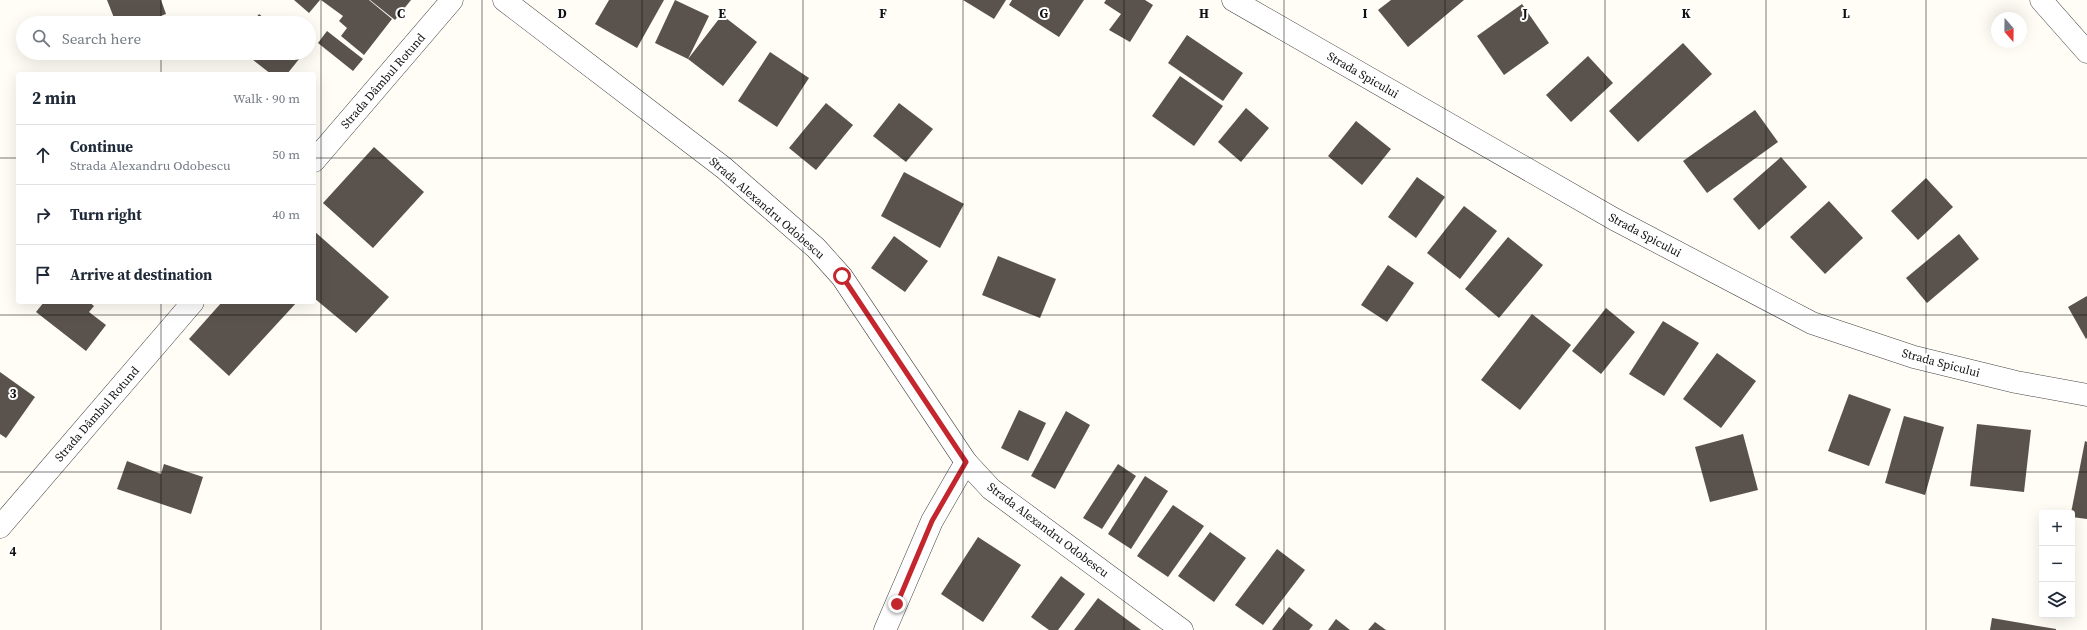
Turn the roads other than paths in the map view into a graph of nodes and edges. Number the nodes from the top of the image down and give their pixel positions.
1 (452, 0) edge
2 (504, 0) edge
3 (1233, 0) edge
4 (2041, 0) edge
5 (2087, 52) edge
6 (316, 159) edge
7 (191, 304) edge
8 (2087, 395) edge
9 (966, 462) junction
10 (0, 527) edge
11 (885, 630) edge
12 (1182, 630) edge

1 - 6 street, Strada Dâmbul Rotund
2 - 9 street, Strada Alexandru Odobescu
3 - 8 street, Strada Spicului
4 - 5 street
7 - 10 street, Strada Dâmbul Rotund
9 - 11 street
9 - 12 street, Strada Alexandru Odobescu

